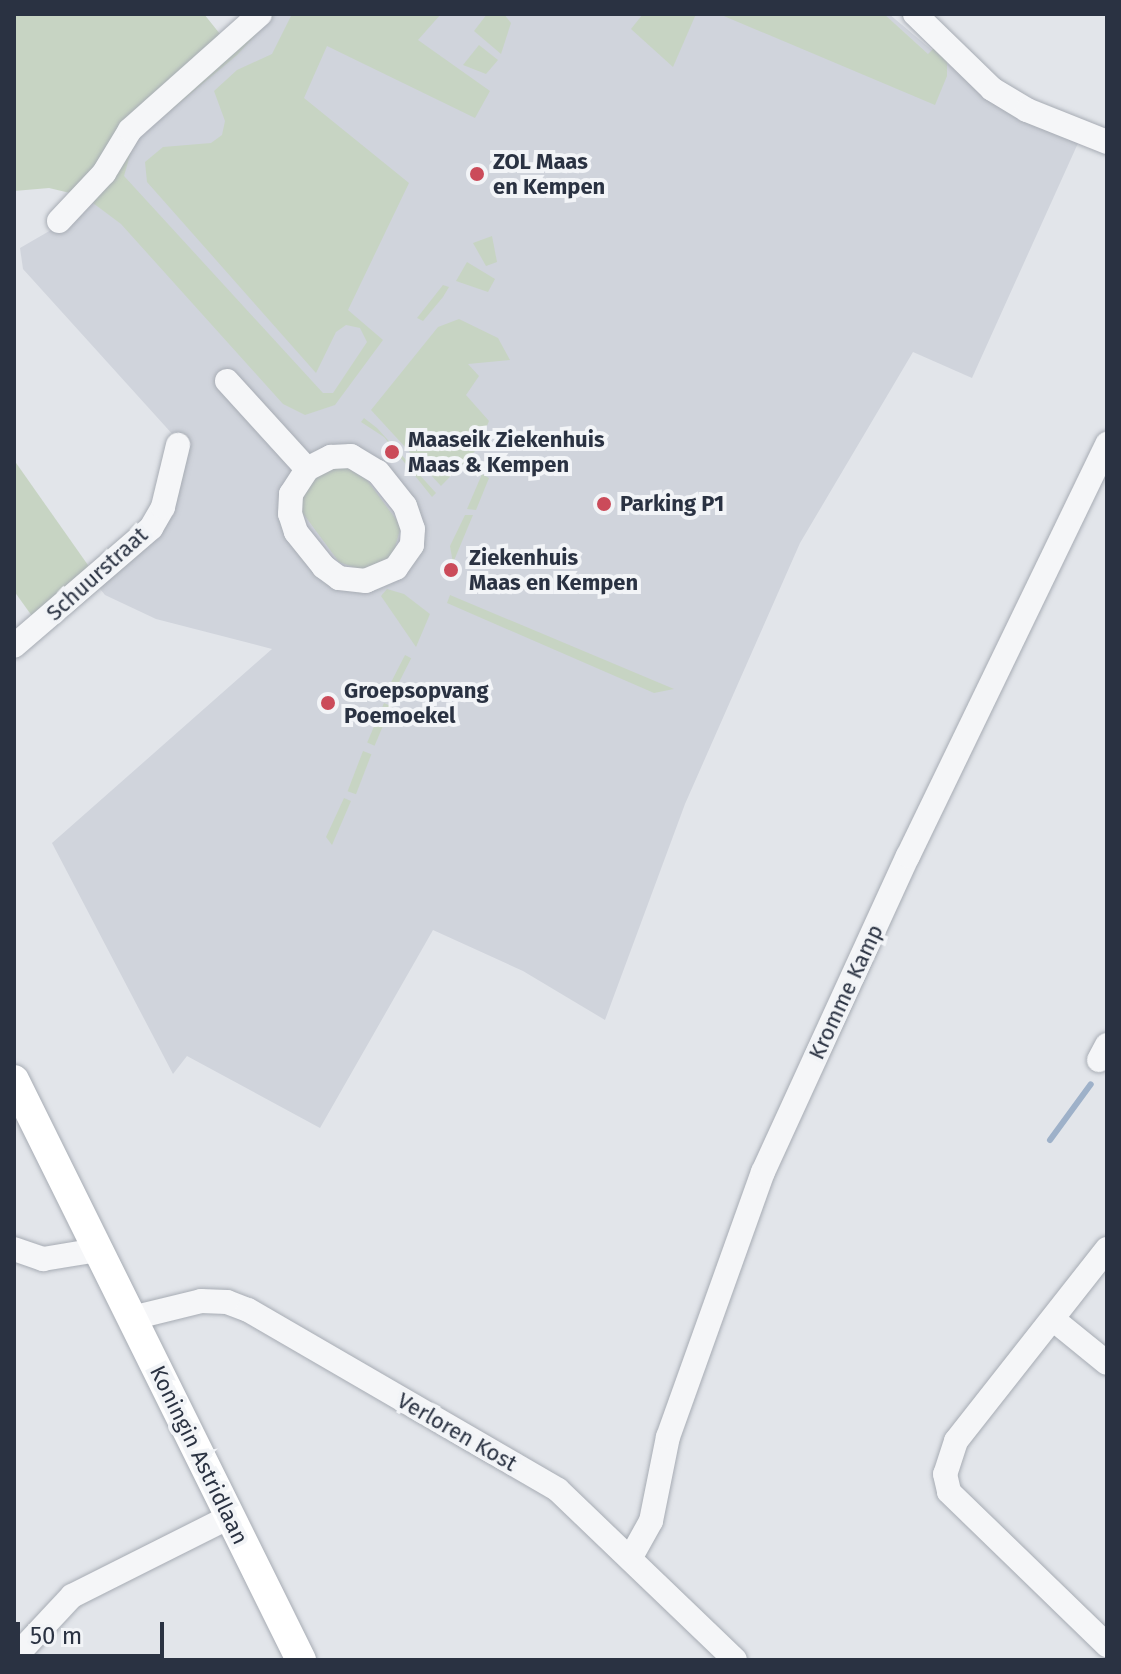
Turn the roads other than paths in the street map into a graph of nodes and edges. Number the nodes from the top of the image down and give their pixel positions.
1 (260, 14) edge
2 (915, 14) edge
3 (1107, 142) edge
4 (59, 221) dead end
5 (227, 381) dead end
6 (1107, 444) edge
7 (178, 445) dead end
8 (307, 469) junction
9 (14, 646) edge
10 (14, 1080) edge
11 (14, 1249) edge
12 (1107, 1249) edge
13 (98, 1250) junction
14 (132, 1318) junction
15 (1054, 1320) junction
16 (1107, 1363) edge
17 (229, 1517) junction
18 (631, 1557) junction
19 (1107, 1645) edge
20 (14, 1658) edge
21 (301, 1660) edge
22 (735, 1660) edge

1 - 4 street
2 - 3 street
5 - 8 street
6 - 18 street, Kromme Kamp
7 - 9 street, Schuurstraat
8 - 8 street
10 - 13 main road, Koningin Astridlaan
11 - 13 street
12 - 15 street
13 - 14 main road, Koningin Astridlaan
14 - 17 main road, Koningin Astridlaan
14 - 18 street, Verloren Kost
15 - 16 street
15 - 19 street
17 - 20 street
17 - 21 main road, Koningin Astridlaan
18 - 22 street, Verloren Kost

